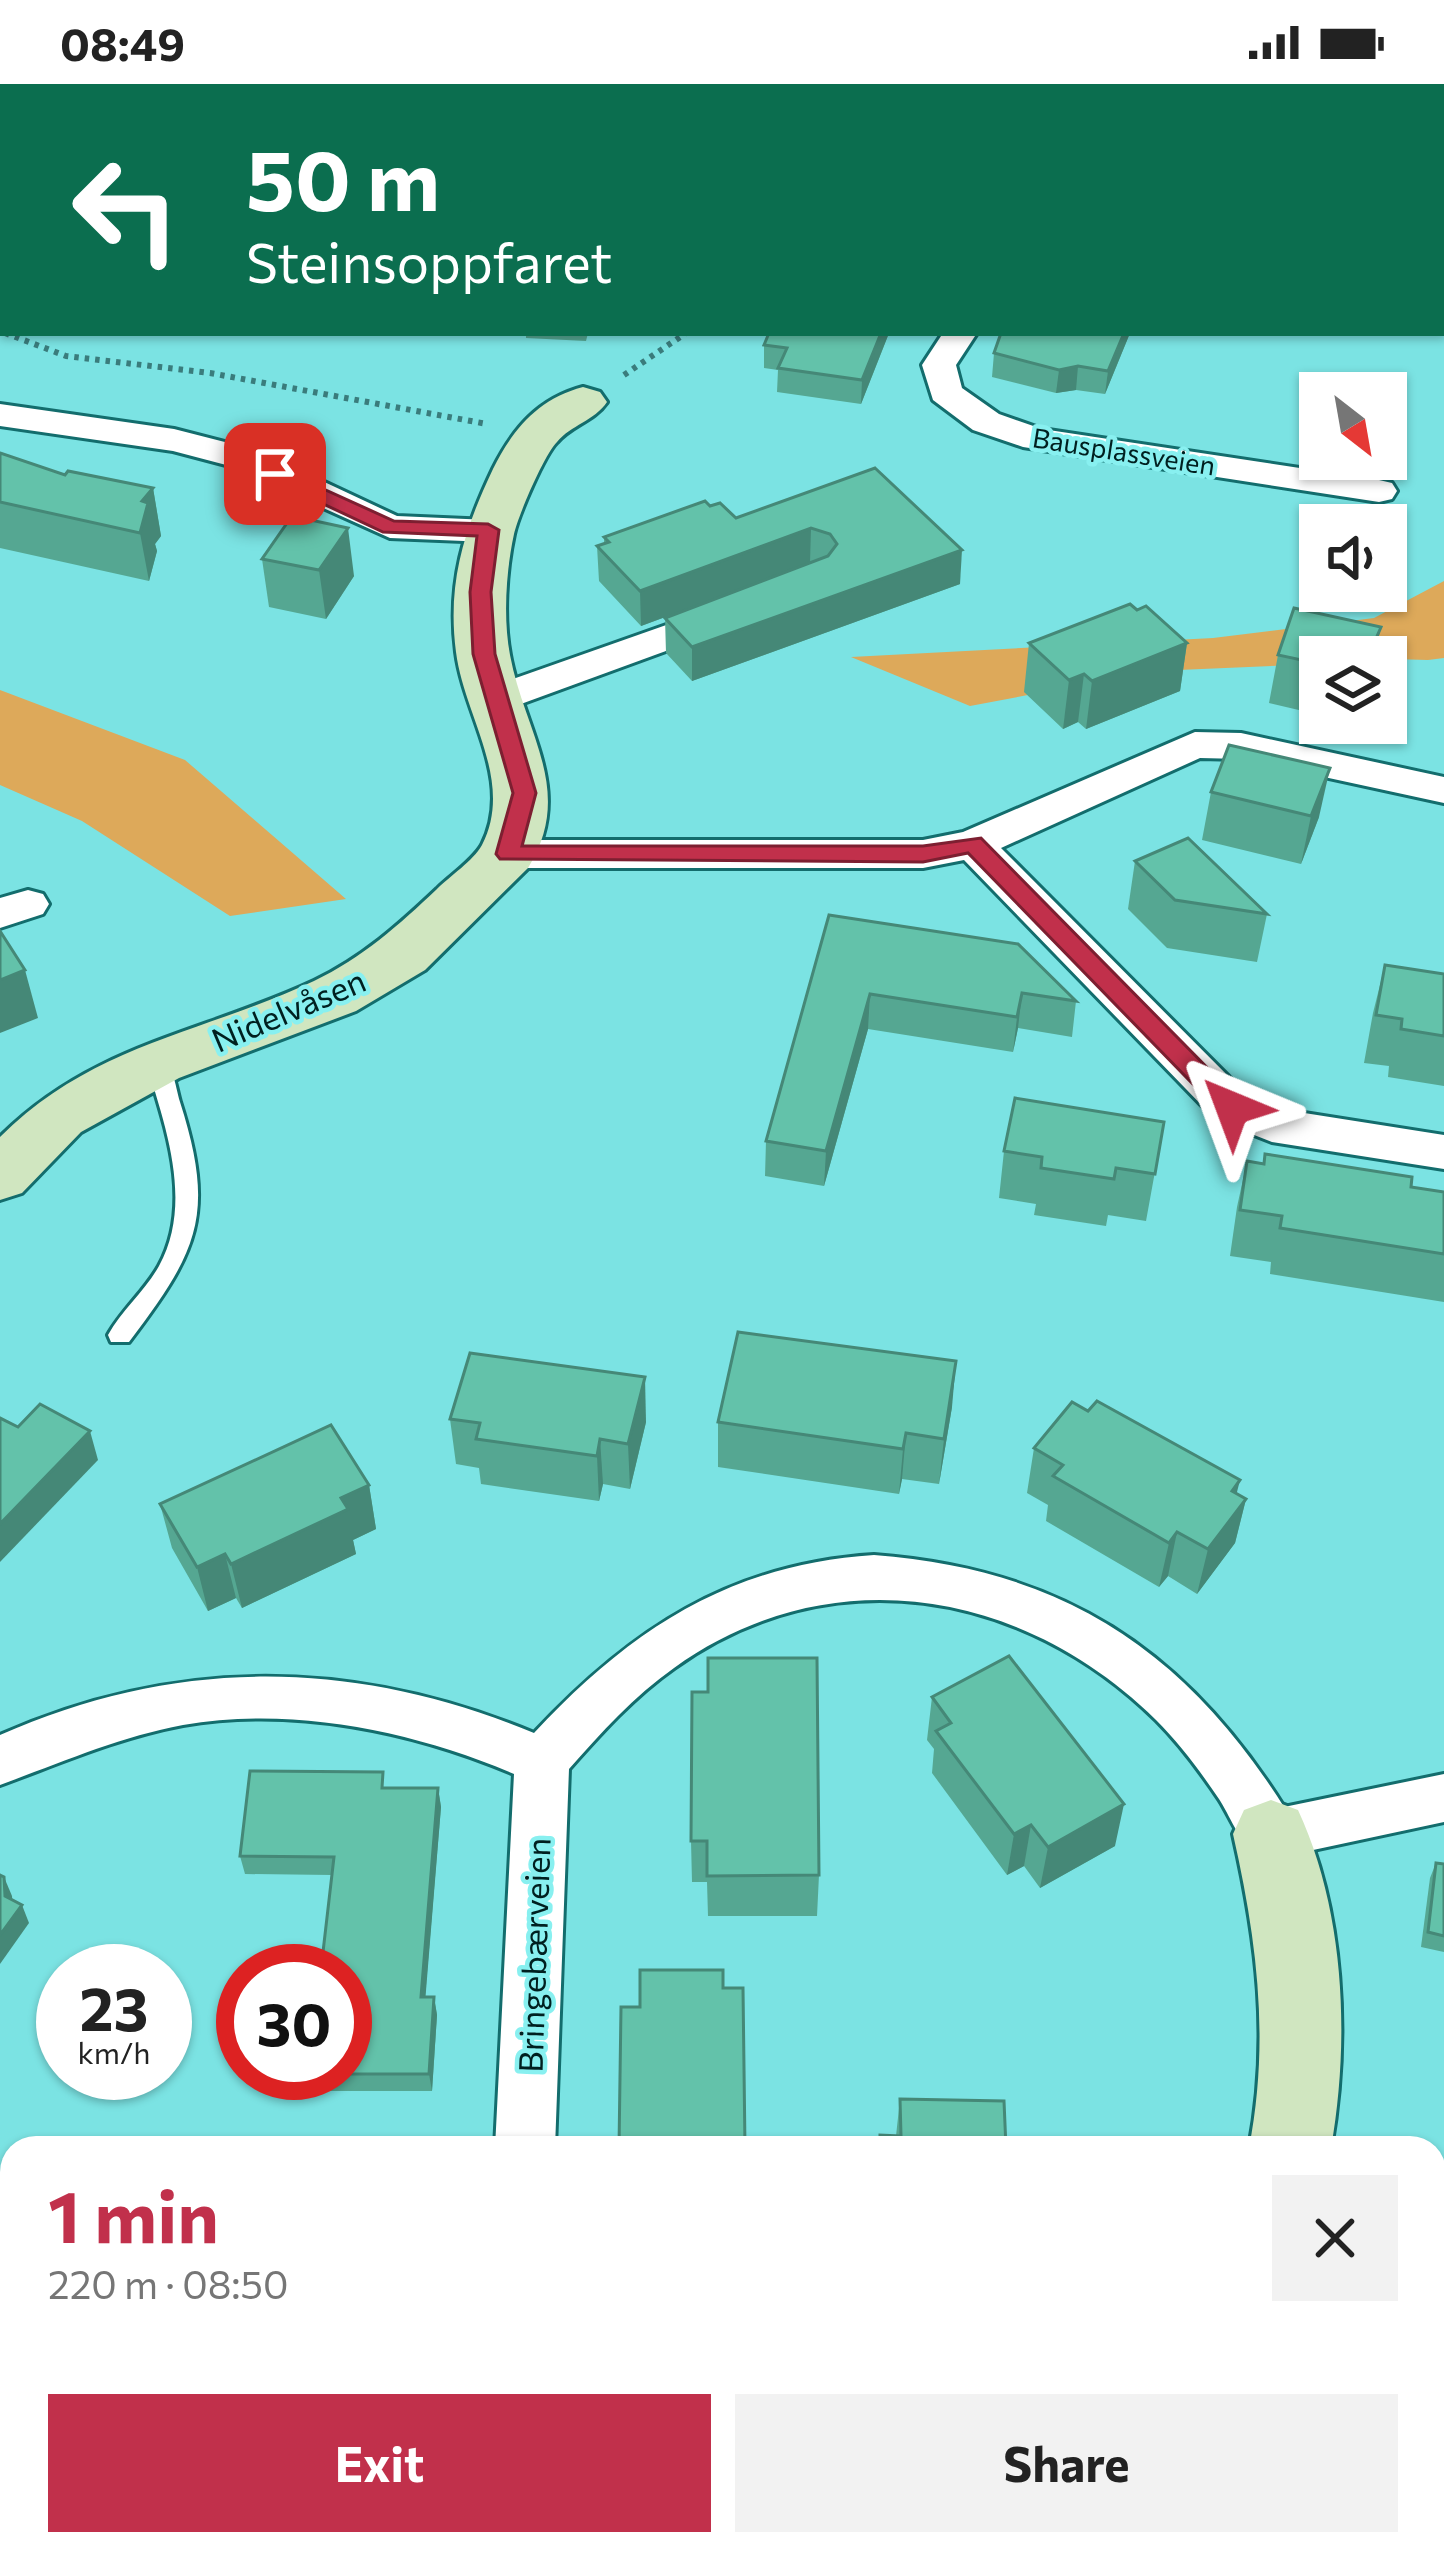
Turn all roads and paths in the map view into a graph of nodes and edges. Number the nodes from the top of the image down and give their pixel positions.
1 (14, 336) edge
2 (682, 336) edge
3 (958, 336) edge
4 (583, 402) joint
5 (0, 416) edge
6 (535, 434) junction
7 (1379, 491) dead end
8 (488, 530) junction
9 (758, 602) edge
10 (496, 698) junction
11 (1444, 790) edge
12 (973, 844) junction
13 (508, 854) junction
14 (158, 1062) junction
15 (1444, 1152) edge
16 (0, 1176) edge
17 (120, 1335) dead end
18 (0, 1761) edge
19 (542, 1761) junction
20 (1444, 1798) edge
21 (1271, 1834) junction
22 (526, 2136) edge
23 (1293, 2136) edge

1 - 6 path
2 - 4 path
3 - 7 street, Bausplassveien
4 - 6 street
5 - 8 street
6 - 8 street
8 - 10 street
9 - 10 street
10 - 13 street
11 - 12 street
12 - 13 street
12 - 15 street
13 - 14 street, Nidelvåsen
14 - 16 street, Nidelvåsen
14 - 17 lane
18 - 19 street
19 - 21 street
19 - 22 street, Bringebærveien
20 - 21 street
21 - 23 street

